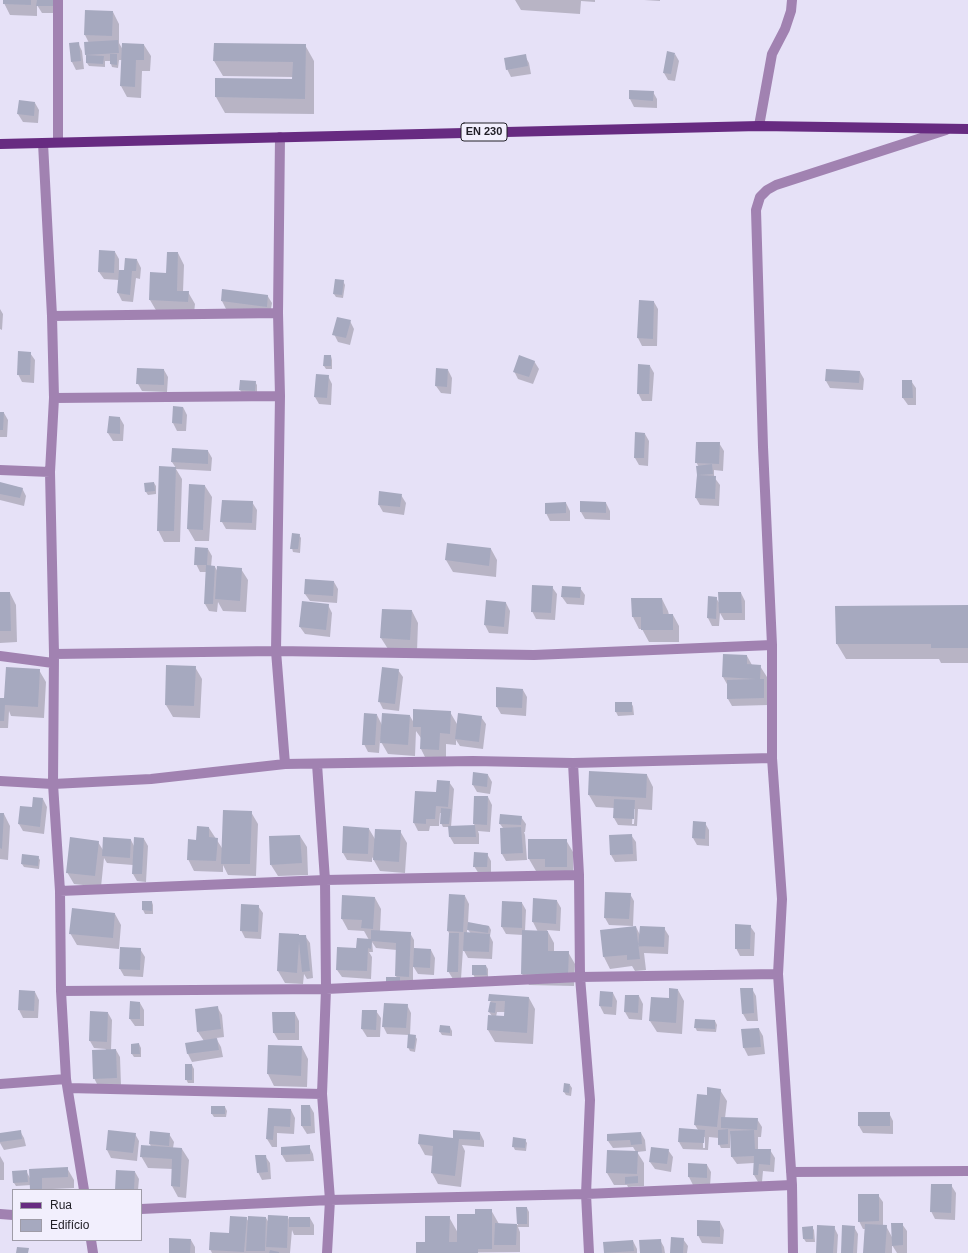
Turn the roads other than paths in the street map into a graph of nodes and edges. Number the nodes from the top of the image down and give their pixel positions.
1 (58, 0) edge
2 (792, 0) edge
3 (759, 126) junction
4 (968, 129) edge
5 (946, 130) junction
6 (280, 137) junction
7 (58, 142) junction
8 (44, 143) junction
9 (0, 144) edge
10 (278, 312) junction
11 (52, 316) junction
12 (280, 396) junction
13 (54, 398) junction
14 (0, 470) edge
15 (50, 472) junction
16 (772, 645) junction
17 (276, 652) junction
18 (0, 656) edge
19 (54, 659) junction
20 (772, 758) junction
21 (573, 763) junction
22 (285, 764) junction
23 (317, 764) junction
24 (0, 781) edge
25 (53, 784) junction
26 (579, 875) junction
27 (326, 880) junction
28 (60, 891) junction
29 (778, 974) junction
30 (580, 977) junction
31 (326, 990) junction
32 (61, 991) junction
33 (67, 1083) junction
34 (0, 1084) edge
35 (322, 1094) junction
36 (791, 1172) junction
37 (968, 1172) edge
38 (792, 1185) junction
39 (84, 1189) edge
40 (586, 1194) junction
41 (330, 1200) junction
42 (142, 1209) edge
43 (0, 1214) edge
44 (12, 1215) edge
45 (91, 1241) edge
46 (93, 1253) edge
47 (327, 1253) edge
48 (589, 1253) edge
49 (793, 1253) edge

1 - 7 street
2 - 3 street
3 - 5 main road, EN 230
3 - 6 main road, EN 230
4 - 5 main road, EN 230
5 - 16 street
6 - 7 main road, EN 230
6 - 10 street
7 - 8 main road, EN 230
8 - 9 main road, EN 230
8 - 11 street
10 - 11 street
10 - 12 street
11 - 13 street
12 - 13 street
12 - 17 street
13 - 15 street
14 - 15 street
15 - 19 street
16 - 17 street
16 - 20 street
17 - 19 street
17 - 22 street
18 - 19 street
19 - 25 street
20 - 21 street
20 - 29 street
21 - 23 street
21 - 26 street
22 - 23 street
22 - 25 street
23 - 27 street
24 - 25 street
25 - 28 street
26 - 27 street
26 - 30 street
27 - 28 street
27 - 31 street
28 - 32 street
29 - 30 street
29 - 36 street
30 - 31 street
30 - 40 street
31 - 32 street
31 - 35 street
32 - 33 street
33 - 34 street
33 - 35 street
33 - 39 street
35 - 41 street
36 - 37 street
36 - 38 street
38 - 40 street
38 - 49 street
40 - 41 street
40 - 48 street
41 - 42 street
41 - 47 street
43 - 44 street
45 - 46 street

